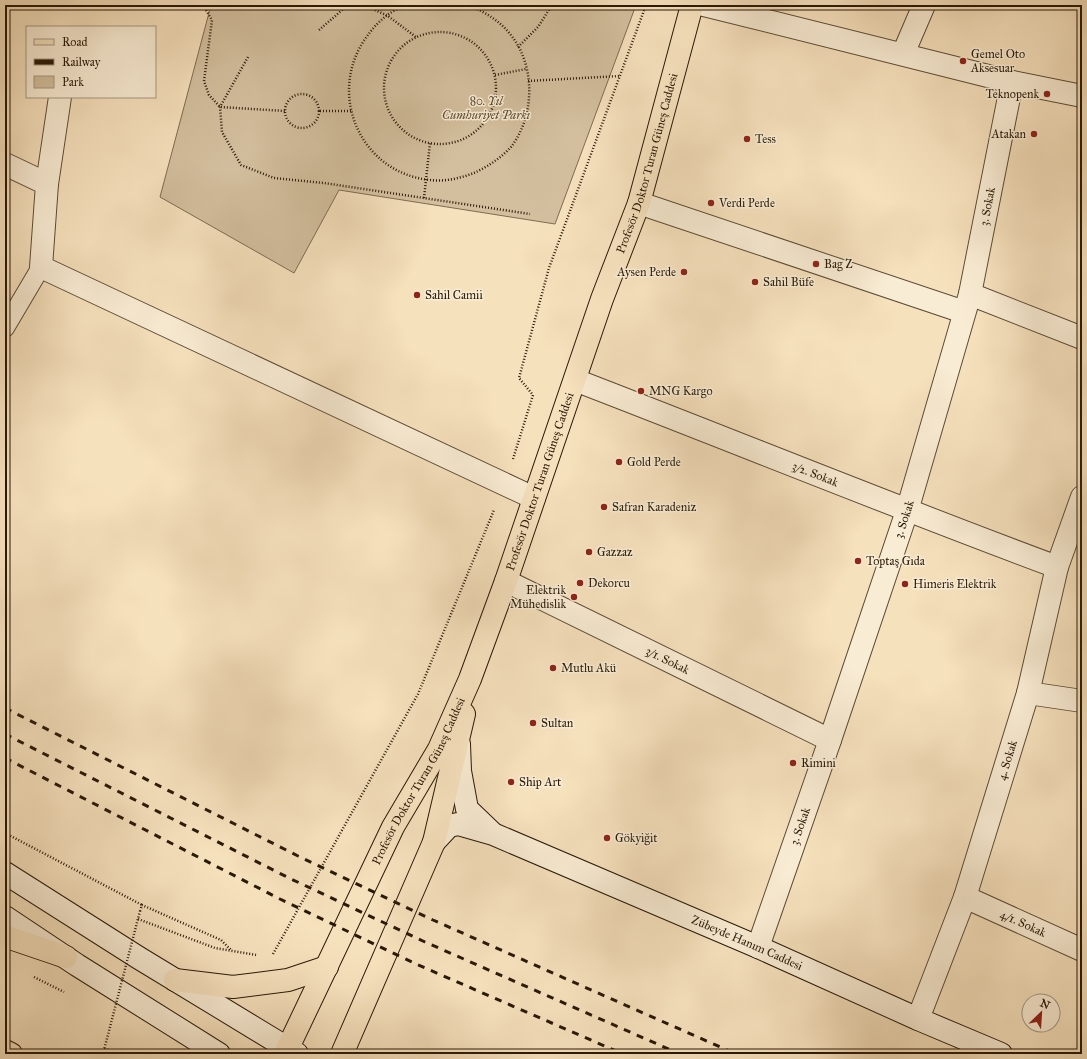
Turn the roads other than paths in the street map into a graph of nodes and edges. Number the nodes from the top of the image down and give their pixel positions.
1 (692, 5) edge
2 (704, 5) edge
3 (924, 5) edge
4 (903, 54) junction
5 (1012, 82) junction
6 (1082, 96) edge
7 (60, 98) edge
8 (5, 164) edge
9 (47, 184) junction
10 (639, 203) junction
11 (41, 267) junction
12 (967, 303) junction
13 (5, 328) edge
14 (1082, 338) edge
15 (575, 380) junction
16 (1082, 497) edge
17 (534, 498) junction
18 (907, 511) junction
19 (1057, 567) junction
20 (506, 581) junction
21 (470, 679) junction
22 (1028, 693) junction
23 (1082, 701) edge
24 (459, 739) junction
25 (830, 740) junction
26 (493, 834) junction
27 (434, 842) junction
28 (5, 873) edge
29 (965, 897) junction
30 (5, 917) edge
31 (5, 939) edge
32 (758, 947) junction
33 (1082, 950) edge
34 (66, 957) junction
35 (327, 967) junction
36 (175, 980) junction
37 (918, 1019) junction
38 (5, 1051) edge
39 (290, 1052) edge
40 (11, 1054) edge
41 (219, 1054) edge
42 (342, 1054) edge
43 (1001, 1054) edge

1 - 10 main road, Profesör Doktor Turan Güneş Caddesi
2 - 4 street
3 - 4 street
4 - 5 street
5 - 6 street
5 - 12 street, 3. Sokak
7 - 9 street
8 - 9 street
9 - 11 street
10 - 12 street
10 - 15 main road, Profesör Doktor Turan Güneş Caddesi
11 - 13 lane
11 - 17 street
12 - 14 street
12 - 18 street, 3. Sokak
15 - 17 main road, Profesör Doktor Turan Güneş Caddesi
15 - 18 street, 3/2. Sokak
16 - 19 street, 4. Sokak
17 - 20 main road, Profesör Doktor Turan Güneş Caddesi
18 - 19 street, 3/2. Sokak
18 - 25 street, 3. Sokak
19 - 22 street, 4. Sokak
20 - 21 main road, Profesör Doktor Turan Güneş Caddesi
20 - 25 street, 3/1. Sokak
21 - 24 main road, Profesör Doktor Turan Güneş Caddesi
21 - 35 main road, Profesör Doktor Turan Güneş Caddesi
22 - 23 street
22 - 29 street, 4. Sokak
24 - 26 street
24 - 27 main road, Profesör Doktor Turan Güneş Caddesi
25 - 32 street, 3. Sokak
26 - 27 street
26 - 32 street, Zübeyde Hanım Caddesi
27 - 42 main road, Profesör Doktor Turan Güneş Caddesi
28 - 36 street
29 - 33 street, 4/1. Sokak
29 - 37 street, 4. Sokak
30 - 34 street
31 - 34 main road
32 - 37 street, Zübeyde Hanım Caddesi
34 - 41 street
35 - 36 main road
35 - 39 main road, Profesör Doktor Turan Güneş Caddesi
36 - 39 street
37 - 43 street, Zübeyde Hanım Caddesi
38 - 40 main road

